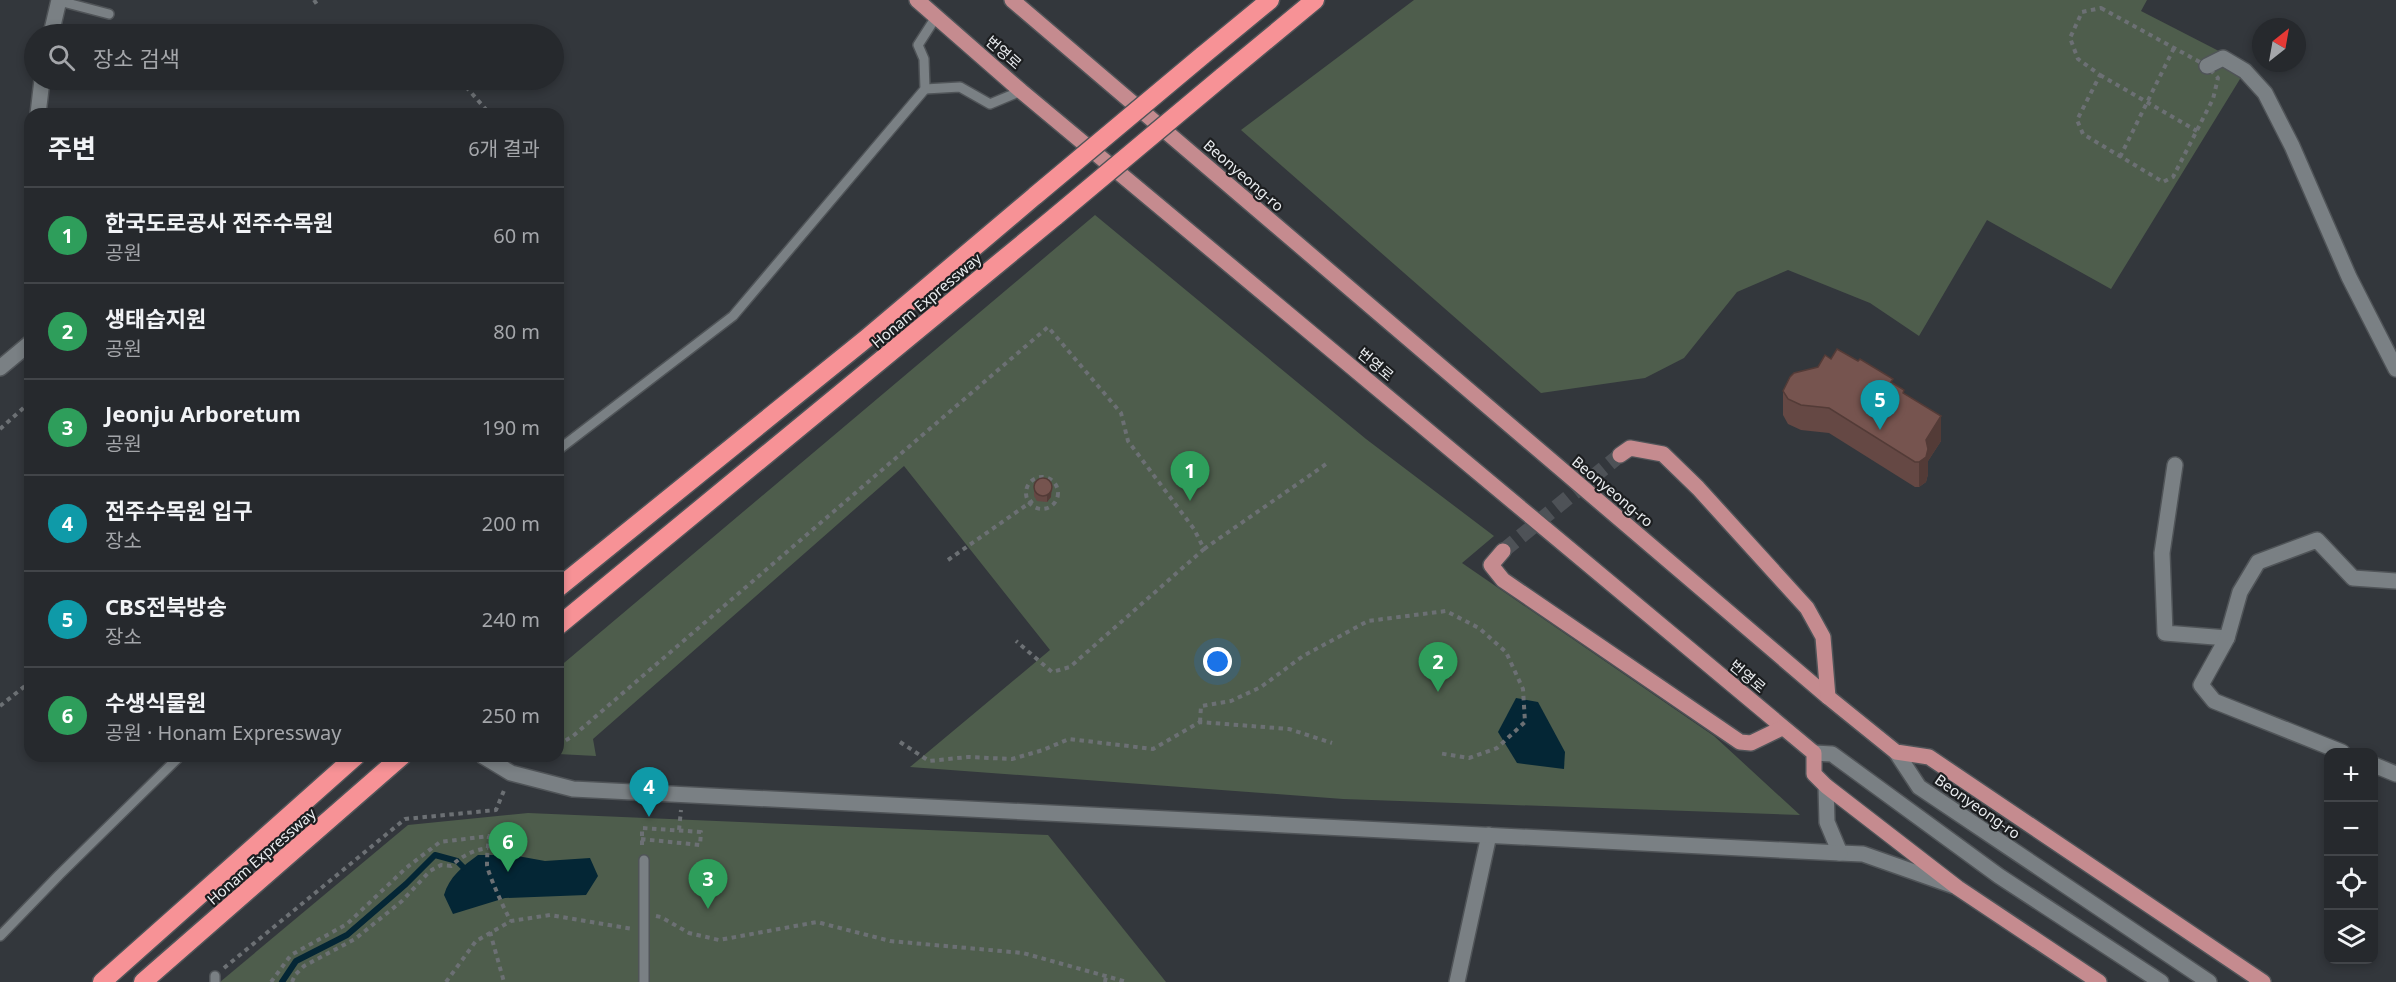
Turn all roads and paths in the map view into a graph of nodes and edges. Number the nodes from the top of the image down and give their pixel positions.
1 (59, 0) edge
2 (314, 0) edge
3 (917, 0) edge
4 (1012, 0) edge
5 (1270, 0) edge
6 (1315, 0) edge
7 (318, 6) dead end
8 (109, 14) dead end
9 (936, 17) junction
10 (53, 24) edge
11 (2174, 48) junction
12 (2207, 66) junction
13 (2100, 75) junction
14 (924, 89) junction
15 (41, 90) edge
16 (469, 90) edge
17 (1021, 91) junction
18 (2149, 102) junction
19 (40, 108) edge
20 (485, 108) edge
21 (2197, 131) junction
22 (2120, 157) junction
23 (23, 354) edge
24 (0, 369) edge
25 (2396, 369) edge
26 (24, 407) edge
27 (0, 429) edge
28 (564, 445) edge
29 (1620, 455) tunnel mouth
30 (1329, 462) dead end
31 (2175, 465) dead end
32 (1035, 499) edge
33 (1029, 502) junction
34 (1204, 549) junction
35 (1503, 551) tunnel mouth
36 (948, 560) dead end
37 (2396, 581) edge
38 (564, 583) edge
39 (564, 621) edge
40 (2227, 638) junction
41 (1016, 641) dead end
42 (24, 687) edge
43 (1828, 697) junction
44 (0, 706) edge
45 (1200, 722) junction
46 (1782, 728) junction
47 (564, 741) edge
48 (900, 742) dead end
49 (1332, 743) dead end
50 (2329, 748) edge
51 (1896, 752) junction
52 (1438, 753) dead end
53 (1814, 753) junction
54 (174, 762) edge
55 (349, 762) edge
56 (395, 762) edge
57 (493, 762) edge
58 (2378, 767) edge
59 (511, 773) junction
60 (2396, 774) edge
61 (1826, 786) junction
62 (681, 804) dead end
63 (679, 830) junction
64 (1489, 835) junction
65 (641, 839) junction
66 (488, 848) junction
67 (1840, 853) junction
68 (644, 860) joint
69 (1958, 888) junction
70 (645, 915) junction
71 (511, 921) junction
72 (645, 931) junction
73 (490, 933) junction
74 (0, 936) edge
75 (1106, 976) junction
76 (215, 979) edge
77 (102, 982) edge
78 (143, 982) edge
79 (271, 982) edge
80 (292, 982) edge
81 (446, 982) edge
82 (504, 982) edge
83 (644, 982) edge
84 (1105, 982) edge
85 (1127, 982) edge
86 (1456, 982) edge
87 (2099, 982) edge
88 (2161, 982) edge
89 (2209, 982) edge
90 (2263, 982) edge

1 - 8 lane
1 - 10 street
2 - 7 path
3 - 9 main road, 번영로
4 - 43 main road, Beonyeong-ro
5 - 38 highway, Honam Expressway, bridge
6 - 39 highway, Honam Expressway, bridge
9 - 14 lane
9 - 17 main road, 번영로
11 - 12 path
11 - 13 path
11 - 18 path
12 - 21 path
12 - 25 street
13 - 18 path
13 - 22 path
14 - 17 lane
14 - 28 lane
15 - 19 street
16 - 20 path
17 - 46 main road, 번영로
18 - 21 path
18 - 22 path
21 - 22 path
23 - 24 street
26 - 27 path
29 - 43 main road
30 - 34 path
31 - 40 street
32 - 33 path
33 - 33 path
33 - 36 path
34 - 41 path
34 - 47 path
35 - 46 main road
37 - 40 street
40 - 50 street
42 - 44 path
43 - 51 main road, Beonyeong-ro
45 - 48 path
45 - 49 path
45 - 52 path
46 - 53 main road, 번영로
51 - 89 street, Beonyeong-ro
51 - 90 main road
53 - 61 main road
53 - 88 street
54 - 74 lane
55 - 77 highway, Honam Expressway
56 - 78 highway, Honam Expressway
57 - 59 street
58 - 60 street
59 - 64 street
59 - 76 path
61 - 67 street
61 - 69 main road
62 - 63 path
63 - 65 path
63 - 65 path
64 - 67 street
64 - 86 street
65 - 68 path
66 - 71 path
66 - 79 path
66 - 80 path
67 - 69 street
68 - 70 lane
69 - 87 main road
70 - 72 lane
70 - 75 path
71 - 72 path
71 - 73 path
72 - 83 lane
73 - 81 path
73 - 82 path
75 - 84 path
75 - 85 path

